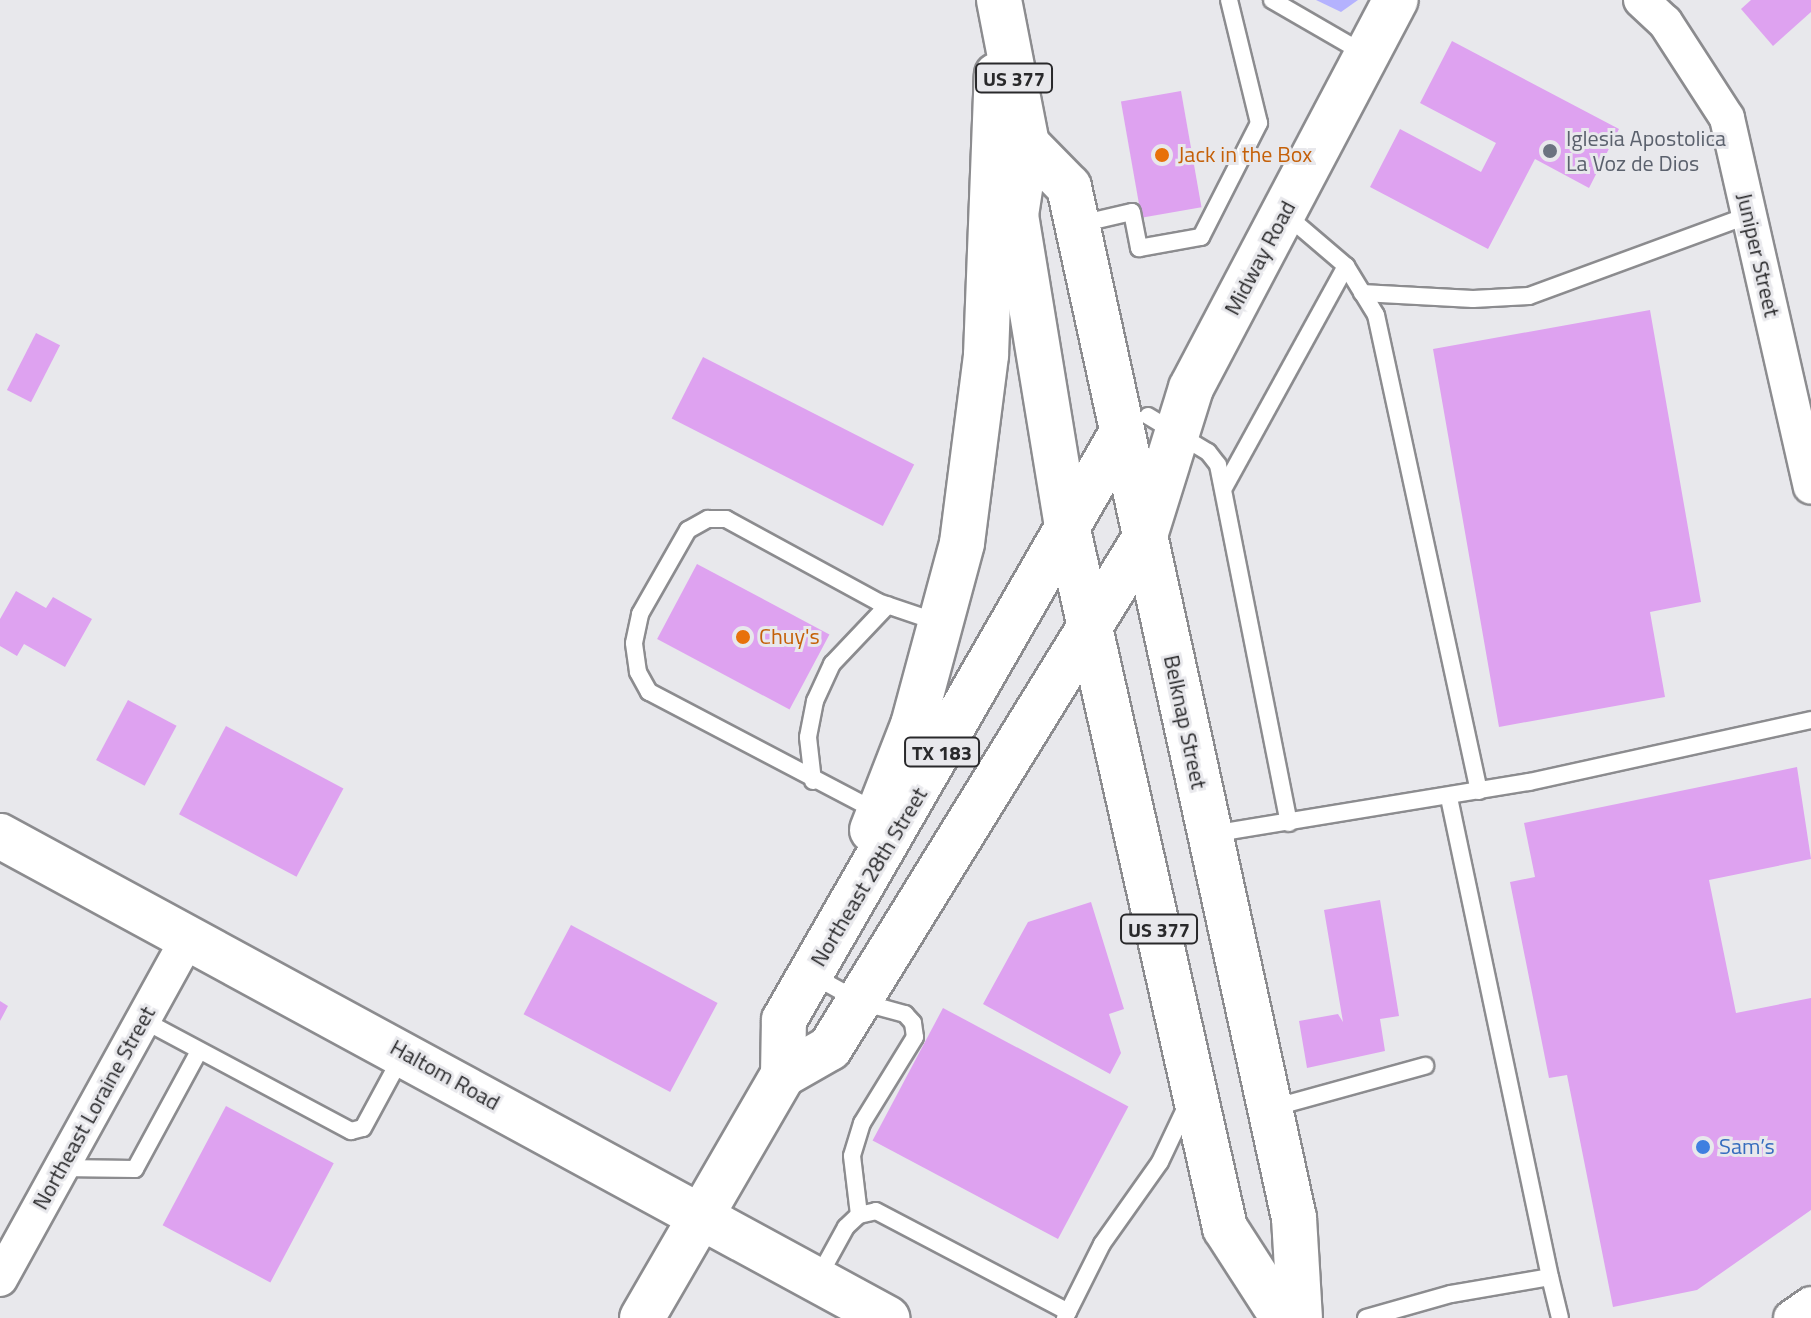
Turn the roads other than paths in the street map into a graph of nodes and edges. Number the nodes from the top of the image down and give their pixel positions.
1 (1229, 0) edge
2 (1272, 0) edge
3 (1396, 0) edge
4 (1641, 0) edge
5 (1000, 6) edge
6 (1367, 55) junction
7 (1027, 144) junction
8 (1284, 213) junction
9 (1749, 215) junction
10 (1077, 225) junction
11 (1346, 266) junction
12 (1362, 293) junction
13 (1149, 428) junction
14 (1225, 486) junction
15 (1811, 487) edge
16 (1067, 525) junction
17 (1144, 539) junction
18 (888, 605) junction
19 (944, 624) junction
20 (1092, 627) junction
21 (1811, 720) edge
22 (1116, 736) junction
23 (1011, 758) junction
24 (931, 772) junction
25 (813, 781) junction
26 (1479, 791) junction
27 (1449, 796) junction
28 (983, 804) junction
29 (879, 813) junction
30 (1289, 823) junction
31 (1210, 834) junction
32 (0, 836) edge
33 (189, 936) junction
34 (811, 975) junction
35 (861, 1002) junction
36 (143, 1020) junction
37 (199, 1051) junction
38 (403, 1052) junction
39 (1425, 1066) dead end
40 (783, 1075) junction
41 (1194, 1089) junction
42 (1270, 1108) junction
43 (61, 1168) junction
44 (699, 1214) junction
45 (859, 1215) junction
46 (1550, 1277) junction
47 (0, 1279) edge
48 (818, 1279) junction
49 (1811, 1304) edge
50 (1067, 1315) edge
51 (642, 1318) edge
52 (887, 1318) edge
53 (1283, 1318) edge
54 (1300, 1318) edge
55 (1366, 1318) edge
56 (1560, 1318) edge
57 (1791, 1318) edge

1 - 10 lane
2 - 6 lane
3 - 6 main road, Midway Road
4 - 9 street, Juniper Street
5 - 7 main road, US 377
5 - 19 main road
6 - 8 main road, Midway Road
7 - 10 main road, Belknap Street / US 377
7 - 16 main road, US 377
8 - 11 lane
8 - 13 main road, Midway Road / TX 183
9 - 12 lane
9 - 15 street, Juniper Street
10 - 13 main road, Belknap Street / US 377
11 - 12 lane
11 - 14 lane
12 - 26 lane
13 - 14 lane
13 - 16 main road, Northeast 28th Street / TX 183
13 - 17 main road, Belknap Street / US 377
14 - 30 lane
16 - 20 main road, US 377
16 - 24 main road, Northeast 28th Street / TX 183
17 - 20 main road, TX 183
17 - 31 main road, Belknap Street / US 377
18 - 19 lane
18 - 25 lane
18 - 25 lane
19 - 29 main road
20 - 22 main road, US 377
20 - 23 main road, TX 183
21 - 26 lane
22 - 23 main road
22 - 41 main road, US 377
23 - 28 main road, TX 183
24 - 28 main road
24 - 34 main road, Northeast 28th Street / TX 183
25 - 29 lane
26 - 27 lane
27 - 30 lane
27 - 46 lane
28 - 35 main road, TX 183
29 - 34 main road
30 - 31 lane
31 - 42 main road, Belknap Street / US 377
32 - 33 main road, Haltom Road
33 - 36 street, Northeast Loraine Street
33 - 38 main road, Haltom Road
34 - 35 lane
34 - 40 main road, Northeast 28th Street / TX 183
35 - 40 main road, TX 183
35 - 45 lane
36 - 37 lane
36 - 43 street, Northeast Loraine Street
37 - 38 lane
37 - 43 lane
38 - 44 main road, Haltom Road
39 - 42 lane
40 - 44 main road, TX 183
41 - 50 lane
41 - 53 main road, US 377
42 - 54 main road, Belknap Street / US 377
43 - 47 street, Northeast Loraine Street
44 - 48 main road, Haltom Road
44 - 51 main road, TX 183
45 - 48 lane
45 - 50 lane
46 - 55 lane
46 - 56 lane
48 - 52 main road, Haltom Road
49 - 57 street

